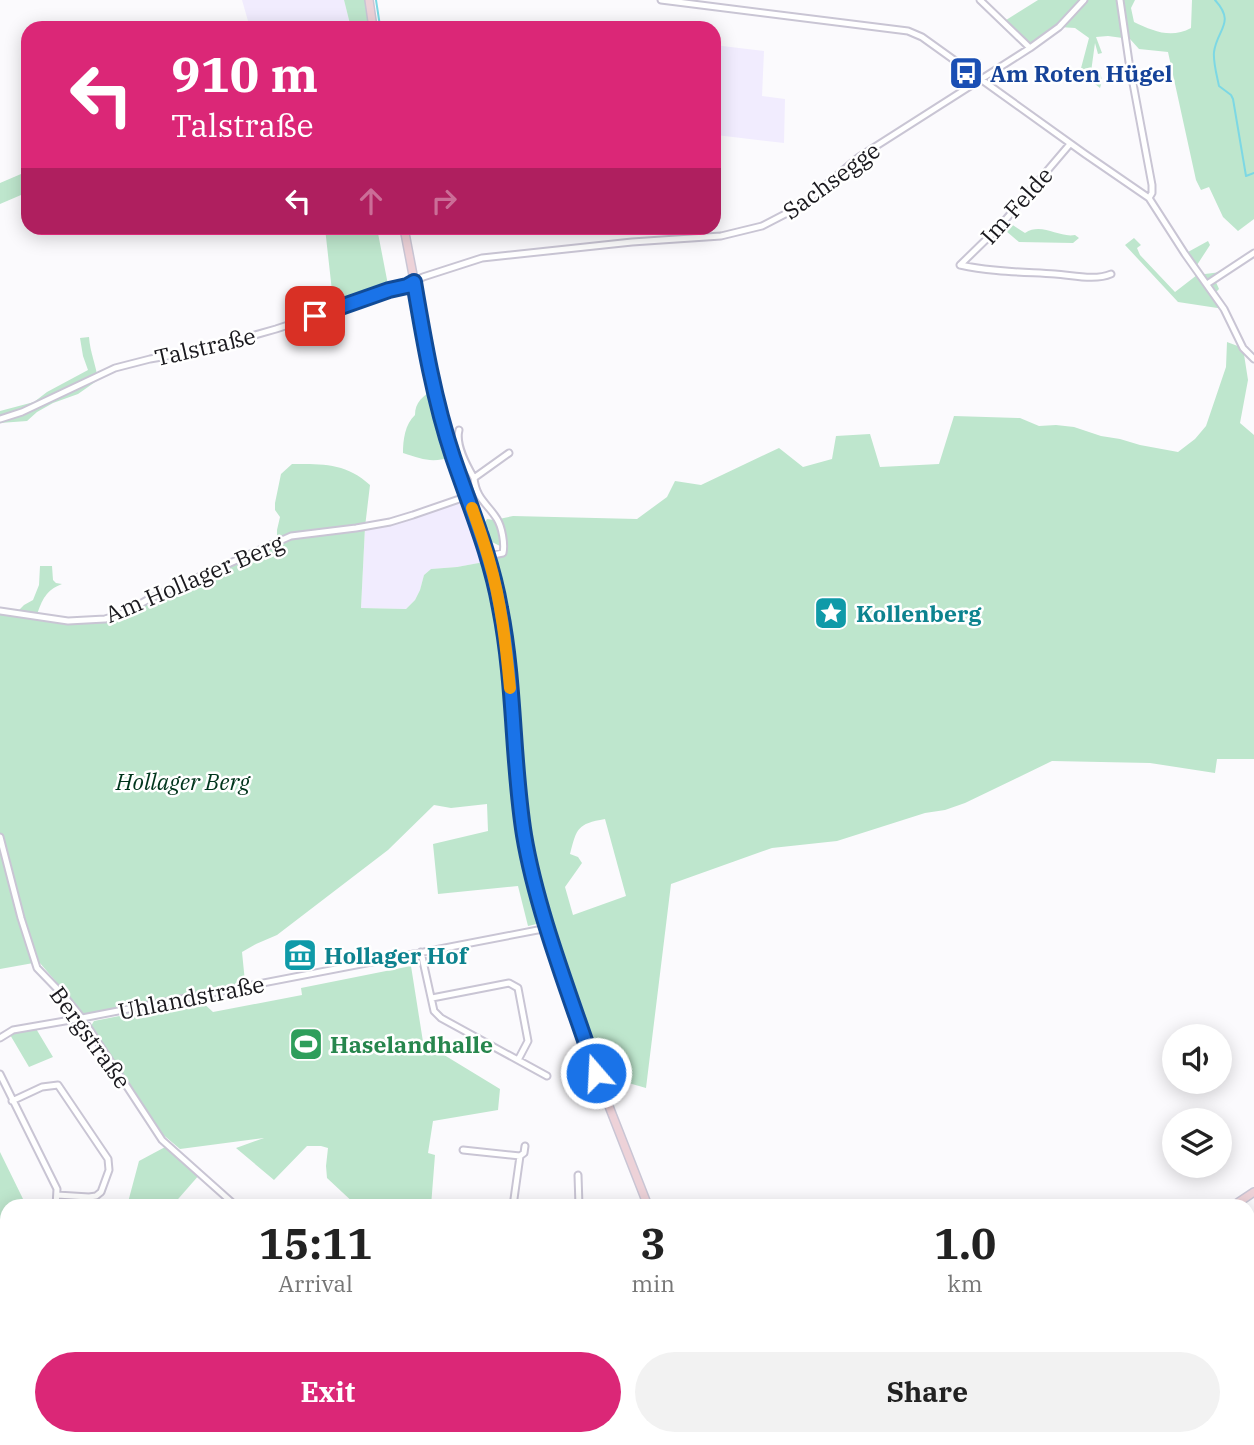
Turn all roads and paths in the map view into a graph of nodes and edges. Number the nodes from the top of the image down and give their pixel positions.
1 (369, 0) edge
2 (662, 0) edge
3 (981, 0) edge
4 (1084, 0) edge
5 (1120, 0) edge
6 (372, 21) edge
7 (1030, 48) junction
8 (981, 79) junction
9 (1070, 144) junction
10 (1149, 198) junction
11 (405, 235) edge
12 (1254, 253) edge
13 (1111, 274) dead end
14 (414, 282) junction
15 (1207, 285) junction
16 (1254, 359) edge
17 (0, 419) edge
18 (459, 430) dead end
19 (509, 453) dead end
20 (474, 478) junction
21 (468, 496) junction
22 (488, 556) junction
23 (0, 611) edge
24 (0, 837) edge
25 (548, 928) junction
26 (421, 952) junction
27 (432, 998) junction
28 (82, 1018) junction
29 (0, 1038) edge
30 (518, 1060) junction
31 (0, 1074) edge
32 (547, 1076) dead end
33 (12, 1101) junction
34 (526, 1146) dead end
35 (463, 1150) dead end
36 (520, 1156) junction
37 (578, 1175) dead end
38 (57, 1195) junction
39 (57, 1199) edge
40 (228, 1199) edge
41 (514, 1199) edge
42 (579, 1199) edge
43 (645, 1199) edge

1 - 6 street
2 - 8 street
3 - 7 street
4 - 7 street, Sachsegge
5 - 10 street
7 - 8 street, Sachsegge
8 - 9 street
8 - 14 street, Sachsegge
9 - 10 street
9 - 13 street, Im Felde
10 - 15 street
11 - 14 street
12 - 15 street
14 - 17 street, Talstraße
14 - 21 street
15 - 16 street
18 - 20 street
19 - 20 street
20 - 22 street
21 - 22 street
21 - 23 street, Am Hollager Berg
22 - 25 street
24 - 28 street, Bergstraße
25 - 26 street, Uhlandstraße
25 - 43 street
26 - 27 street
26 - 28 street, Uhlandstraße
27 - 30 street
27 - 30 street
28 - 29 street, Uhlandstraße
28 - 40 street, Bergstraße
30 - 32 street
31 - 33 street
33 - 38 street
33 - 38 street
34 - 36 street
35 - 36 street
36 - 41 street
37 - 42 street
38 - 39 street

